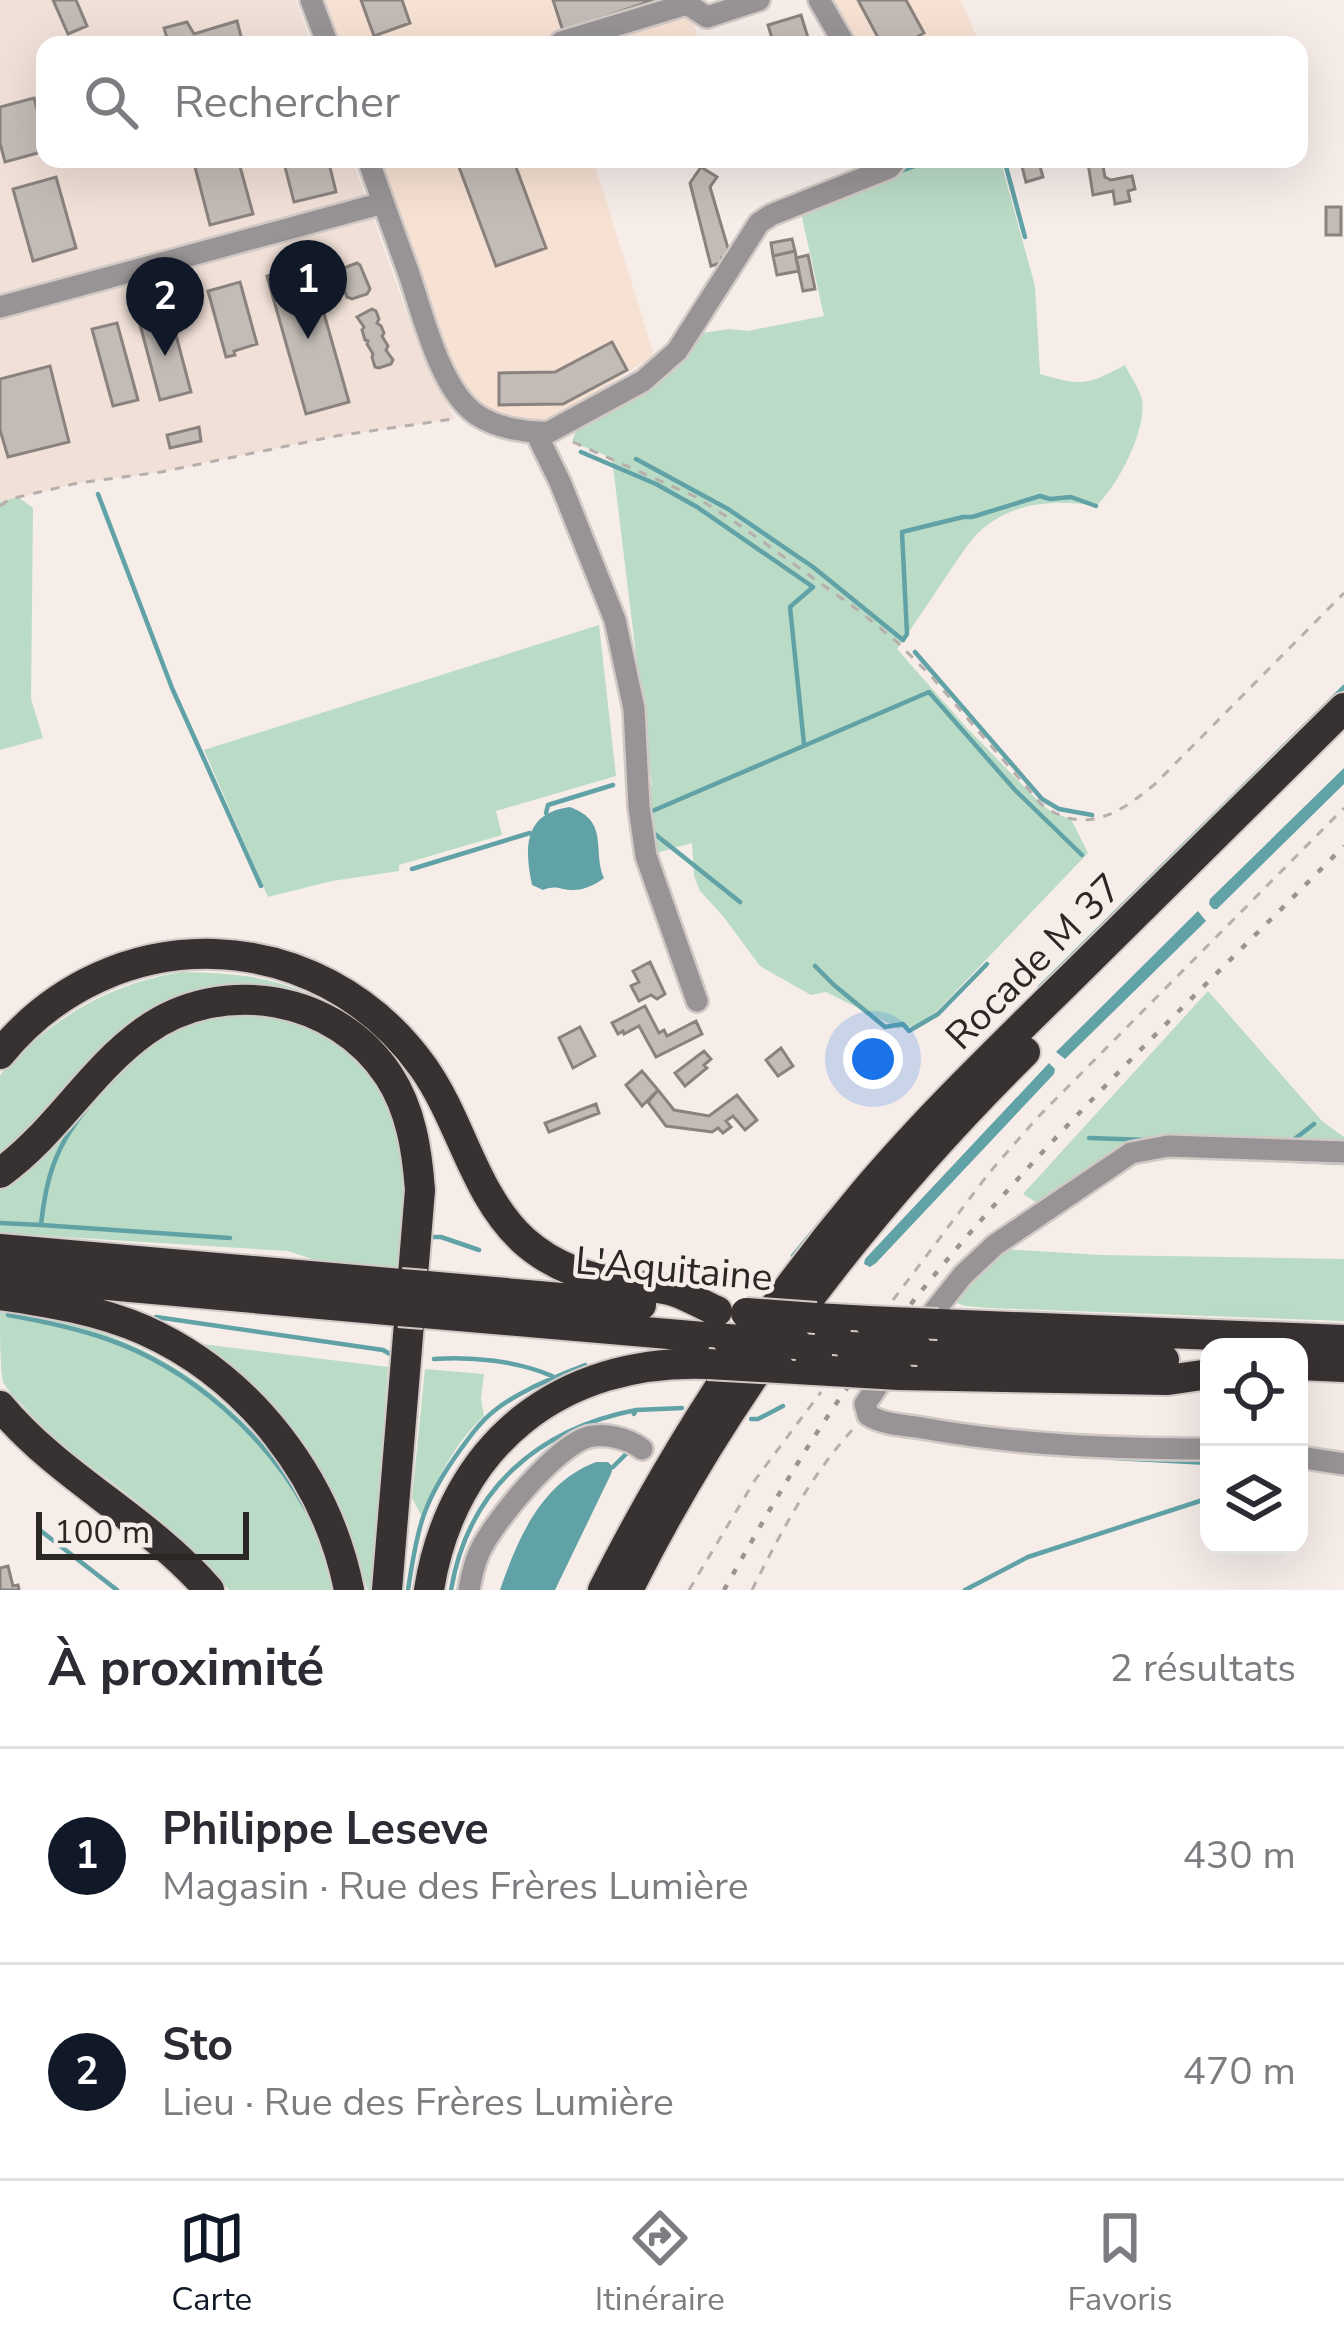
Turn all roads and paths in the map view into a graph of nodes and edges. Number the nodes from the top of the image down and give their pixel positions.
1 (311, 0) edge
2 (759, 0) edge
3 (819, 0) edge
4 (325, 36) edge
5 (581, 36) edge
6 (840, 36) edge
7 (371, 168) edge
8 (889, 168) edge
9 (383, 203) junction
10 (0, 307) edge
11 (473, 411) junction
12 (543, 432) junction
13 (0, 506) edge
14 (1344, 593) edge
15 (1344, 708) edge
16 (1344, 736) edge
17 (1344, 808) edge
18 (697, 1001) dead end
19 (0, 1054) edge
20 (1344, 1152) edge
21 (0, 1173) edge
22 (0, 1249) edge
23 (0, 1276) edge
24 (0, 1295) edge
25 (412, 1298) junction
26 (876, 1317) junction
27 (730, 1321) junction
28 (1344, 1340) edge
29 (788, 1356) junction
30 (1200, 1362) edge
31 (909, 1363) junction
32 (1308, 1365) edge
33 (1344, 1367) edge
34 (835, 1368) junction
35 (1200, 1375) edge
36 (0, 1406) edge
37 (868, 1415) junction
38 (642, 1448) dead end
39 (1200, 1449) edge
40 (1308, 1458) edge
41 (1344, 1464) edge
42 (209, 1590) edge
43 (349, 1590) edge
44 (387, 1590) edge
45 (429, 1590) edge
46 (470, 1590) edge
47 (603, 1590) edge
48 (628, 1590) edge
49 (689, 1590) edge
50 (752, 1590) edge

1 - 4 street
2 - 5 street
3 - 6 street
7 - 9 street
8 - 12 street
9 - 10 street
9 - 11 street
11 - 12 street
11 - 13 path
12 - 14 path
12 - 18 street
15 - 47 highway, Rocade M 37
16 - 48 highway, Rocade M 37
17 - 26 path
19 - 27 highway
20 - 37 street
21 - 44 highway
22 - 25 highway, L'Aquitaine
23 - 25 highway, L'Aquitaine
24 - 43 highway
25 - 27 highway, L'Aquitaine
26 - 27 highway, L'Aquitaine, bridge
26 - 28 highway, L'Aquitaine, bridge
27 - 29 highway, L'Aquitaine, bridge
29 - 34 highway
29 - 45 highway, bridge
30 - 31 highway
31 - 34 highway, bridge
31 - 35 highway
32 - 33 highway
34 - 49 path
36 - 42 highway
37 - 39 street
37 - 50 path
38 - 46 street
40 - 41 street

